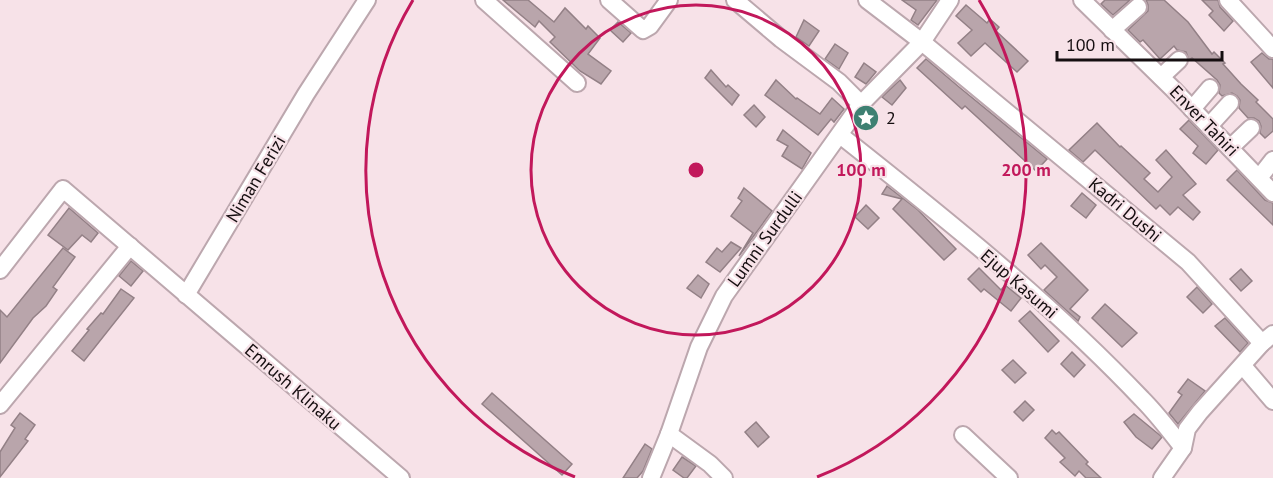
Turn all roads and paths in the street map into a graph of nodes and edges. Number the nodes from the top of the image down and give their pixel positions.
1 (367, 0) edge
2 (484, 0) edge
3 (609, 0) edge
4 (669, 0) edge
5 (735, 0) edge
6 (867, 0) edge
7 (950, 0) edge
8 (1082, 0) edge
9 (1228, 0) edge
10 (1138, 7) dead end
11 (1112, 30) junction
12 (922, 42) junction
13 (1273, 49) edge
14 (1179, 60) dead end
15 (1161, 77) junction
16 (577, 83) dead end
17 (1210, 88) dead end
18 (1230, 103) dead end
19 (861, 104) junction
20 (1192, 109) junction
21 (1209, 126) junction
22 (1251, 128) dead end
23 (840, 135) junction
24 (1230, 148) junction
25 (1272, 153) edge
26 (1259, 178) junction
27 (1273, 193) edge
28 (130, 246) junction
29 (0, 270) edge
30 (186, 295) junction
31 (1267, 339) edge
32 (1243, 366) junction
33 (1273, 400) edge
34 (0, 405) edge
35 (669, 434) junction
36 (963, 435) dead end
37 (1183, 448) junction
38 (400, 478) edge
39 (651, 478) edge
40 (724, 478) edge
41 (1009, 478) edge
42 (1162, 478) edge

1 - 30 street, Niman Ferizi
2 - 16 street
3 - 4 street
5 - 19 street
6 - 12 street, Kadri Dushi
7 - 12 street, Lumni Surdulli
8 - 11 street, Enver Tahiri
9 - 13 street
10 - 11 street
11 - 15 street, Enver Tahiri
12 - 19 street, Lumni Surdulli
12 - 31 street, Kadri Dushi
14 - 15 street
15 - 20 street, Enver Tahiri
17 - 20 street
18 - 21 street
19 - 23 street, Lumni Surdulli
20 - 21 street, Enver Tahiri
21 - 24 street, Enver Tahiri
22 - 24 street
23 - 35 street, Lumni Surdulli
23 - 37 street, Ejup Kasumi
24 - 26 street, Enver Tahiri
25 - 26 street
26 - 27 street, Enver Tahiri
28 - 29 street
28 - 30 street
28 - 34 street
30 - 38 street, Emrush Klinaku
31 - 32 street
32 - 33 street
32 - 37 street
35 - 39 street, Lumni Surdulli
35 - 40 street
36 - 41 street
37 - 42 street

